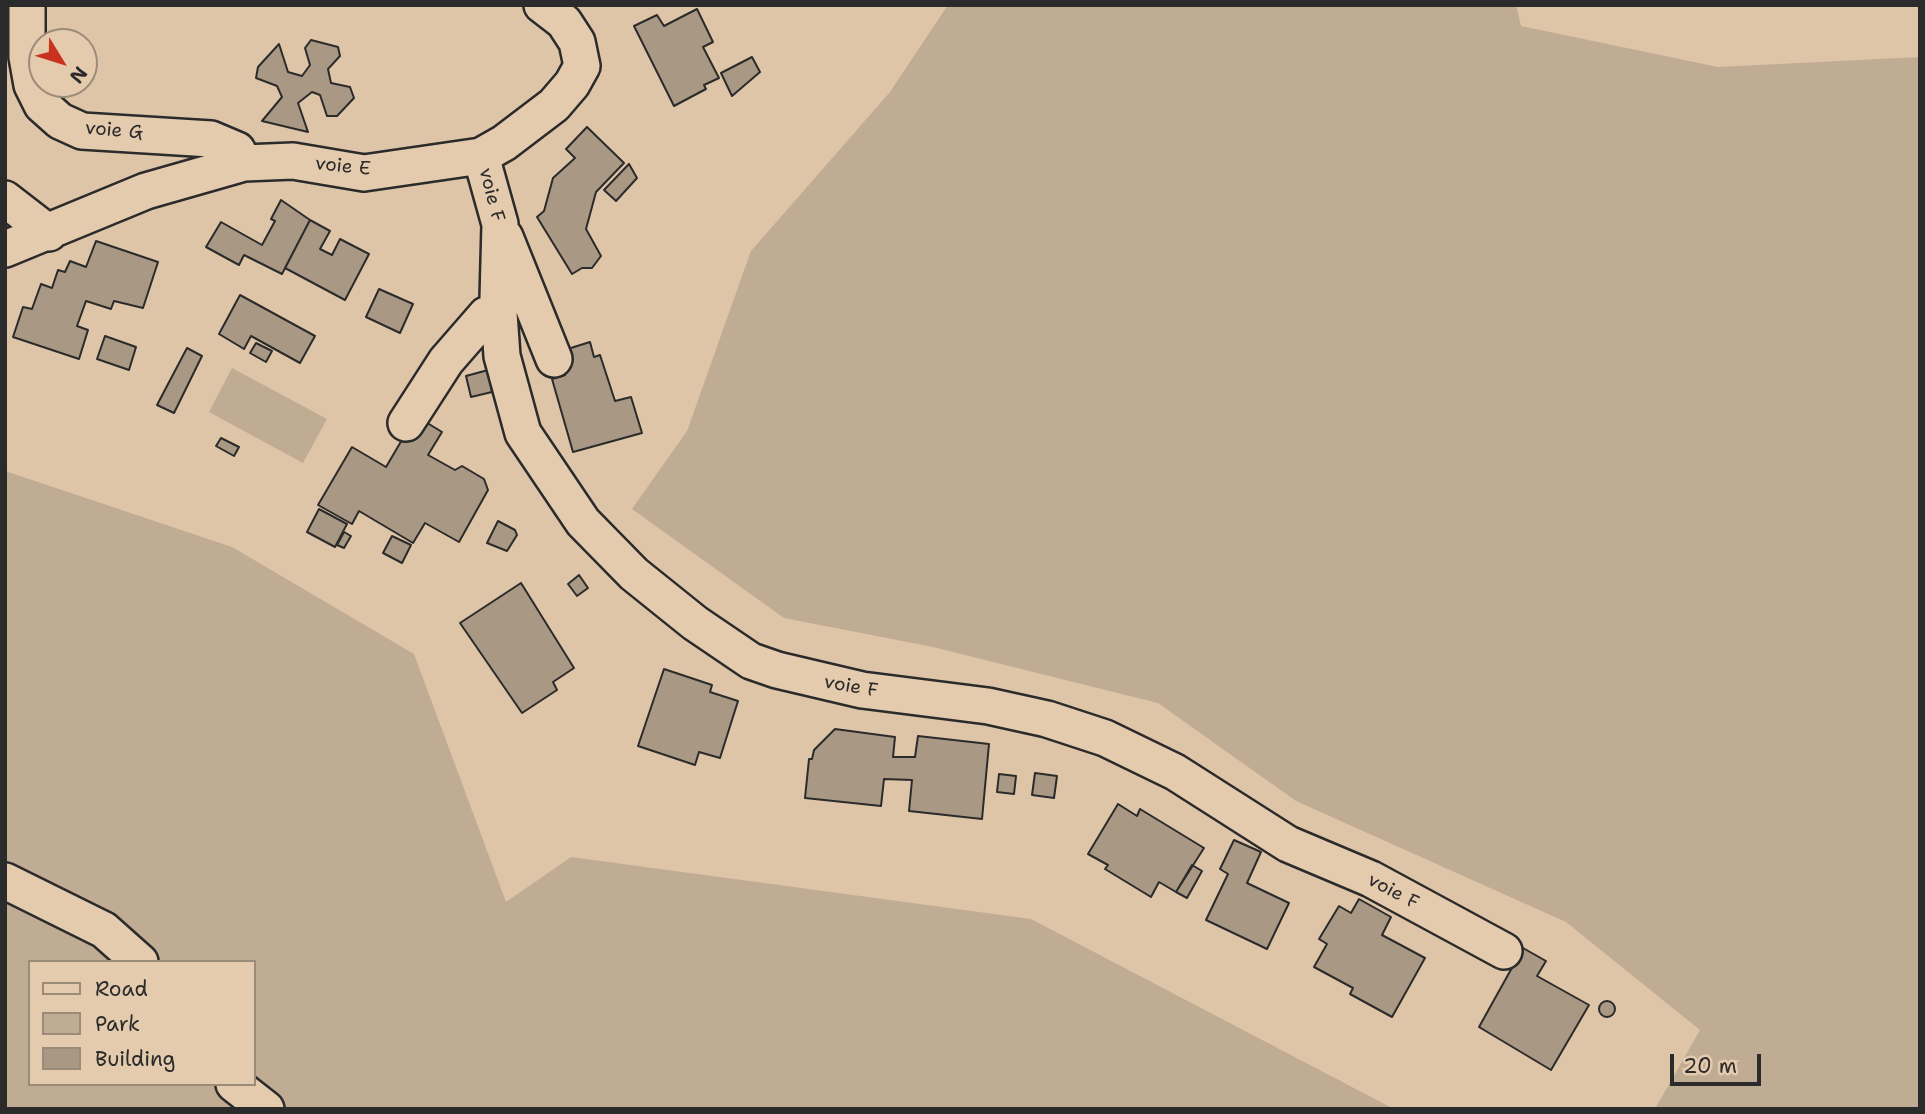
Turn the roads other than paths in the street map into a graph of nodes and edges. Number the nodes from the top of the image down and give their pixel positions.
1 (27, 5) edge
2 (542, 5) edge
3 (481, 156) junction
4 (244, 163) junction
5 (5, 199) edge
6 (500, 224) junction
7 (49, 233) junction
8 (5, 249) edge
9 (493, 314) junction
10 (554, 359) dead end
11 (413, 370) dead end
12 (406, 423) dead end
13 (5, 881) edge
14 (1504, 951) dead end
15 (138, 960) edge
16 (237, 1086) edge
17 (266, 1109) edge

1 - 4 street, voie G
2 - 3 street, voie E
3 - 4 street, voie E
3 - 6 street, voie F
4 - 7 street, voie E
5 - 7 street
6 - 9 street, voie F
6 - 10 street
7 - 8 street, voie E
9 - 11 street
9 - 12 street
9 - 14 street, voie F
13 - 15 street
16 - 17 street

